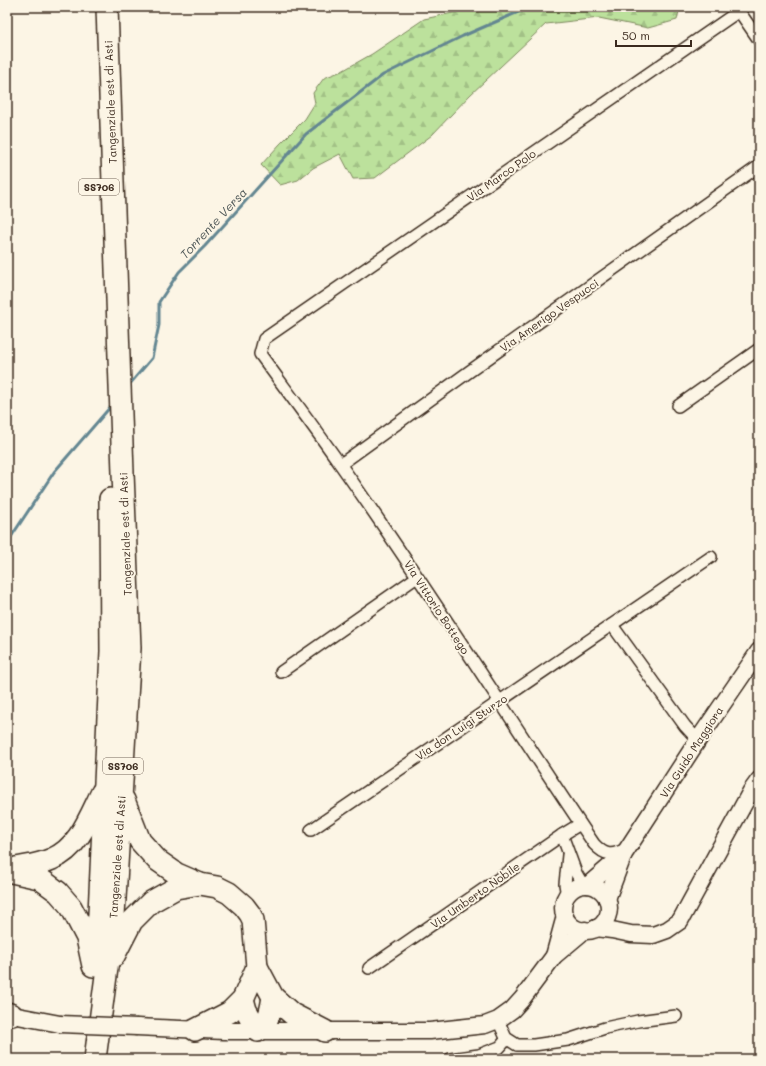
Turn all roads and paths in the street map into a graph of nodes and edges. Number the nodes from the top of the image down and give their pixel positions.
1 (92, 7) edge
2 (107, 7) edge
3 (759, 40) edge
4 (759, 166) edge
5 (264, 339) joint
6 (759, 349) edge
7 (112, 360) junction
8 (678, 406) dead end
9 (341, 464) junction
10 (711, 557) dead end
11 (417, 577) junction
12 (612, 625) junction
13 (759, 651) edge
14 (759, 661) edge
15 (745, 671) junction
16 (281, 672) dead end
17 (499, 702) junction
18 (698, 740) junction
19 (759, 780) edge
20 (113, 788) junction
21 (580, 824) junction
22 (311, 830) dead end
23 (562, 835) junction
24 (626, 851) junction
25 (568, 854) junction
26 (7, 870) edge
27 (200, 884) junction
28 (585, 885) junction
29 (567, 896) junction
30 (608, 905) junction
31 (565, 916) junction
32 (590, 929) junction
33 (631, 934) junction
34 (554, 956) junction
35 (257, 967) junction
36 (100, 968) junction
37 (369, 968) dead end
38 (273, 997) junction
39 (243, 999) junction
40 (9, 1014) edge
41 (676, 1016) dead end
42 (498, 1020) junction
43 (195, 1030) junction
44 (258, 1031) junction
45 (325, 1031) junction
46 (506, 1038) junction
47 (82, 1059) edge
48 (95, 1059) edge
49 (450, 1059) edge

1 - 7 highway, Tangenziale est di Asti / SS706
2 - 7 highway, Tangenziale est di Asti / SS706
3 - 5 street, Via Marco Polo
4 - 9 street, Via Amerigo Vespucci
5 - 9 street, Via Vittorio Bottego
6 - 8 street
7 - 20 highway, Tangenziale est di Asti / SS706
7 - 20 highway, Tangenziale est di Asti / SS706
9 - 11 street, Via Vittorio Bottego
10 - 12 street, Via don Luigi Sturzo
11 - 16 street
11 - 17 street, Via Vittorio Bottego
12 - 17 street, Via don Luigi Sturzo
12 - 18 street
13 - 15 street, Via Guido Maggiora
14 - 15 street
15 - 18 street, Via Guido Maggiora
17 - 21 street, Via Vittorio Bottego
17 - 22 street, Via don Luigi Sturzo
18 - 24 street, Via Guido Maggiora
19 - 33 street
20 - 26 highway
20 - 27 highway
20 - 36 highway, Tangenziale est di Asti / SS706
21 - 23 street, Via Umberto Nobile
21 - 24 street, Via Vittorio Bottego
23 - 25 street
23 - 37 street, Via Umberto Nobile
24 - 28 street, Via Guido Maggiora
24 - 30 street, Via Guido Maggiora
25 - 28 street
25 - 29 street
26 - 36 highway
27 - 35 highway
27 - 36 highway
28 - 29 street
28 - 30 street
29 - 31 street
30 - 32 street
30 - 33 street
31 - 32 street
31 - 34 street
32 - 33 street
32 - 34 street
34 - 42 street
35 - 38 highway
35 - 39 highway
36 - 47 highway, Tangenziale est di Asti / SS706
36 - 48 highway, Tangenziale est di Asti / SS706
38 - 44 highway
38 - 45 highway
39 - 43 highway
39 - 44 highway
40 - 43 street, bridge
41 - 46 street
42 - 45 street
42 - 46 street
43 - 44 street
44 - 45 street
46 - 49 street

